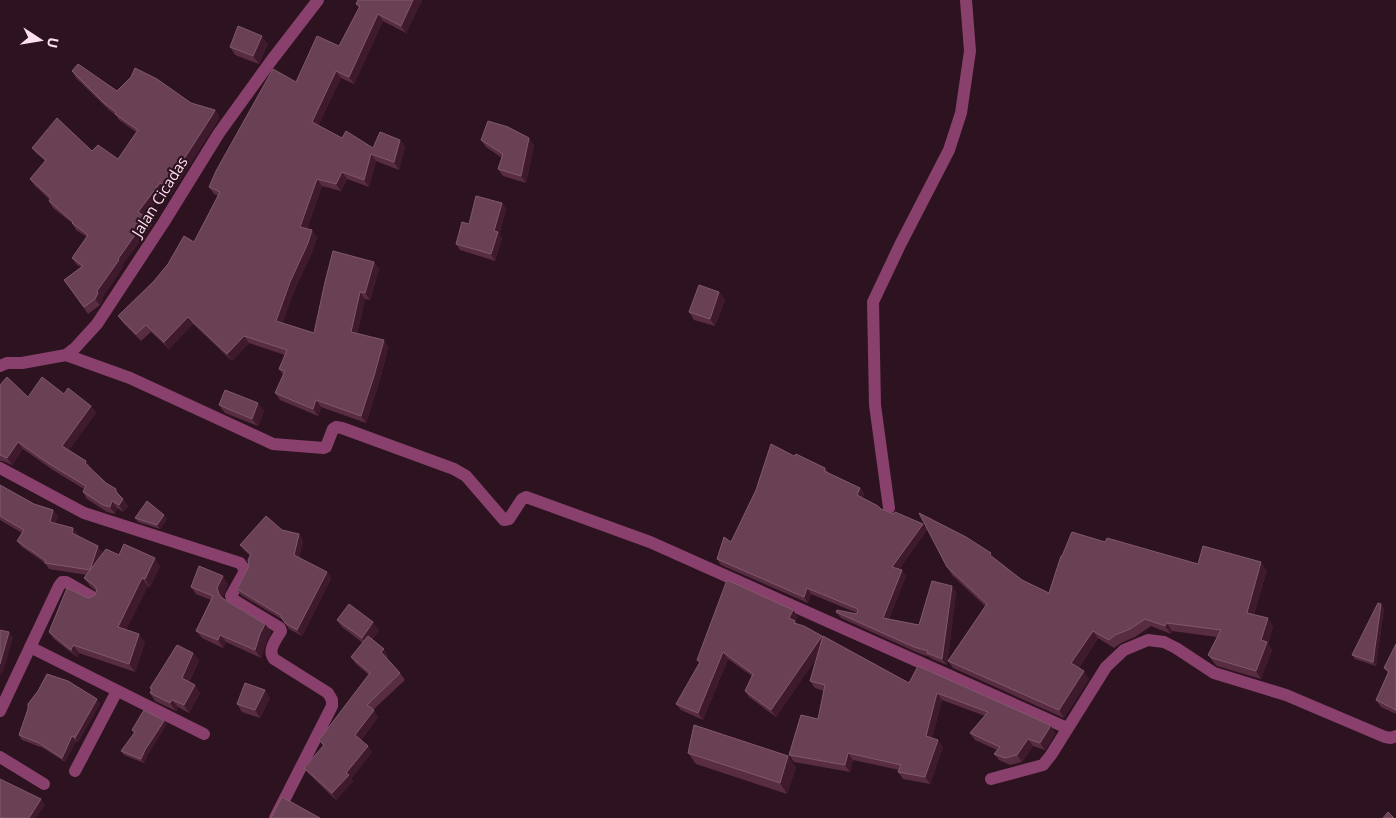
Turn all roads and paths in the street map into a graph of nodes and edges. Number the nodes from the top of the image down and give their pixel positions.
1 (318, 0) edge
2 (966, 0) edge
3 (66, 355) junction
4 (0, 366) edge
5 (0, 468) edge
6 (889, 508) dead end
7 (94, 598) edge
8 (30, 647) junction
9 (117, 691) junction
10 (0, 711) edge
11 (1067, 728) junction
12 (204, 734) dead end
13 (1396, 736) edge
14 (0, 757) edge
15 (75, 772) dead end
16 (991, 779) dead end
17 (44, 784) dead end
18 (275, 818) edge

1 - 3 street, Jalan Cicadas
2 - 6 street
3 - 4 street
3 - 11 street
5 - 18 street
7 - 8 street
8 - 9 street
8 - 10 street
9 - 12 street
9 - 15 street
11 - 13 street
11 - 16 street
14 - 17 street

